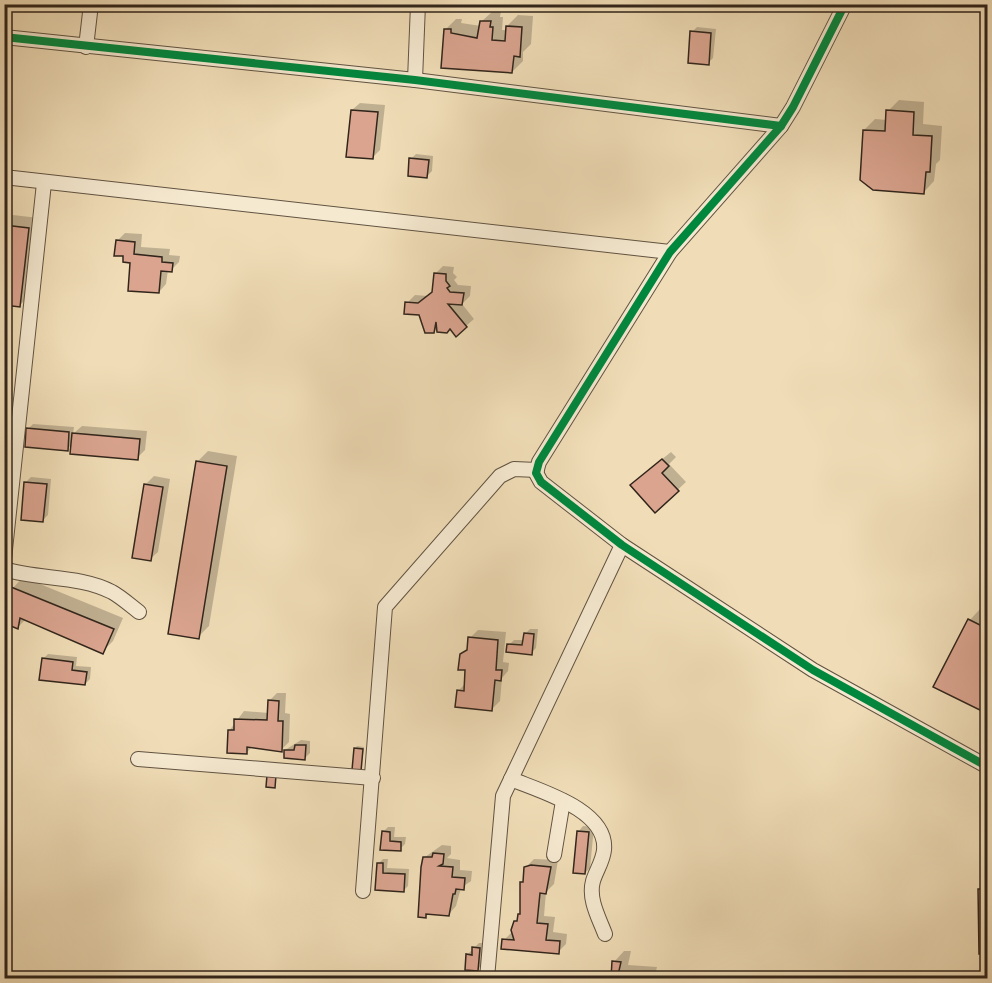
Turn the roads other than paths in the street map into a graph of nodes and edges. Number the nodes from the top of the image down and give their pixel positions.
1 (91, 4) edge
2 (418, 4) edge
3 (845, 4) edge
4 (4, 37) edge
5 (86, 46) junction
6 (415, 80) junction
7 (781, 126) junction
8 (4, 177) edge
9 (44, 183) junction
10 (670, 252) junction
11 (537, 470) junction
12 (622, 545) junction
13 (4, 559) edge
14 (4, 569) edge
15 (139, 612) dead end
16 (138, 759) dead end
17 (987, 767) edge
18 (373, 778) junction
19 (511, 779) junction
20 (562, 801) junction
21 (554, 855) dead end
22 (363, 891) dead end
23 (605, 934) dead end
24 (487, 978) edge

1 - 5 street
2 - 6 street
3 - 7 street
4 - 5 street
5 - 6 street
6 - 7 street
7 - 10 street
8 - 9 street
9 - 10 street
9 - 13 street
10 - 11 street
11 - 12 street
11 - 18 street
12 - 17 street
12 - 19 street
14 - 15 street
16 - 18 street
18 - 22 street
19 - 20 street
19 - 24 street
20 - 21 street
20 - 23 street

